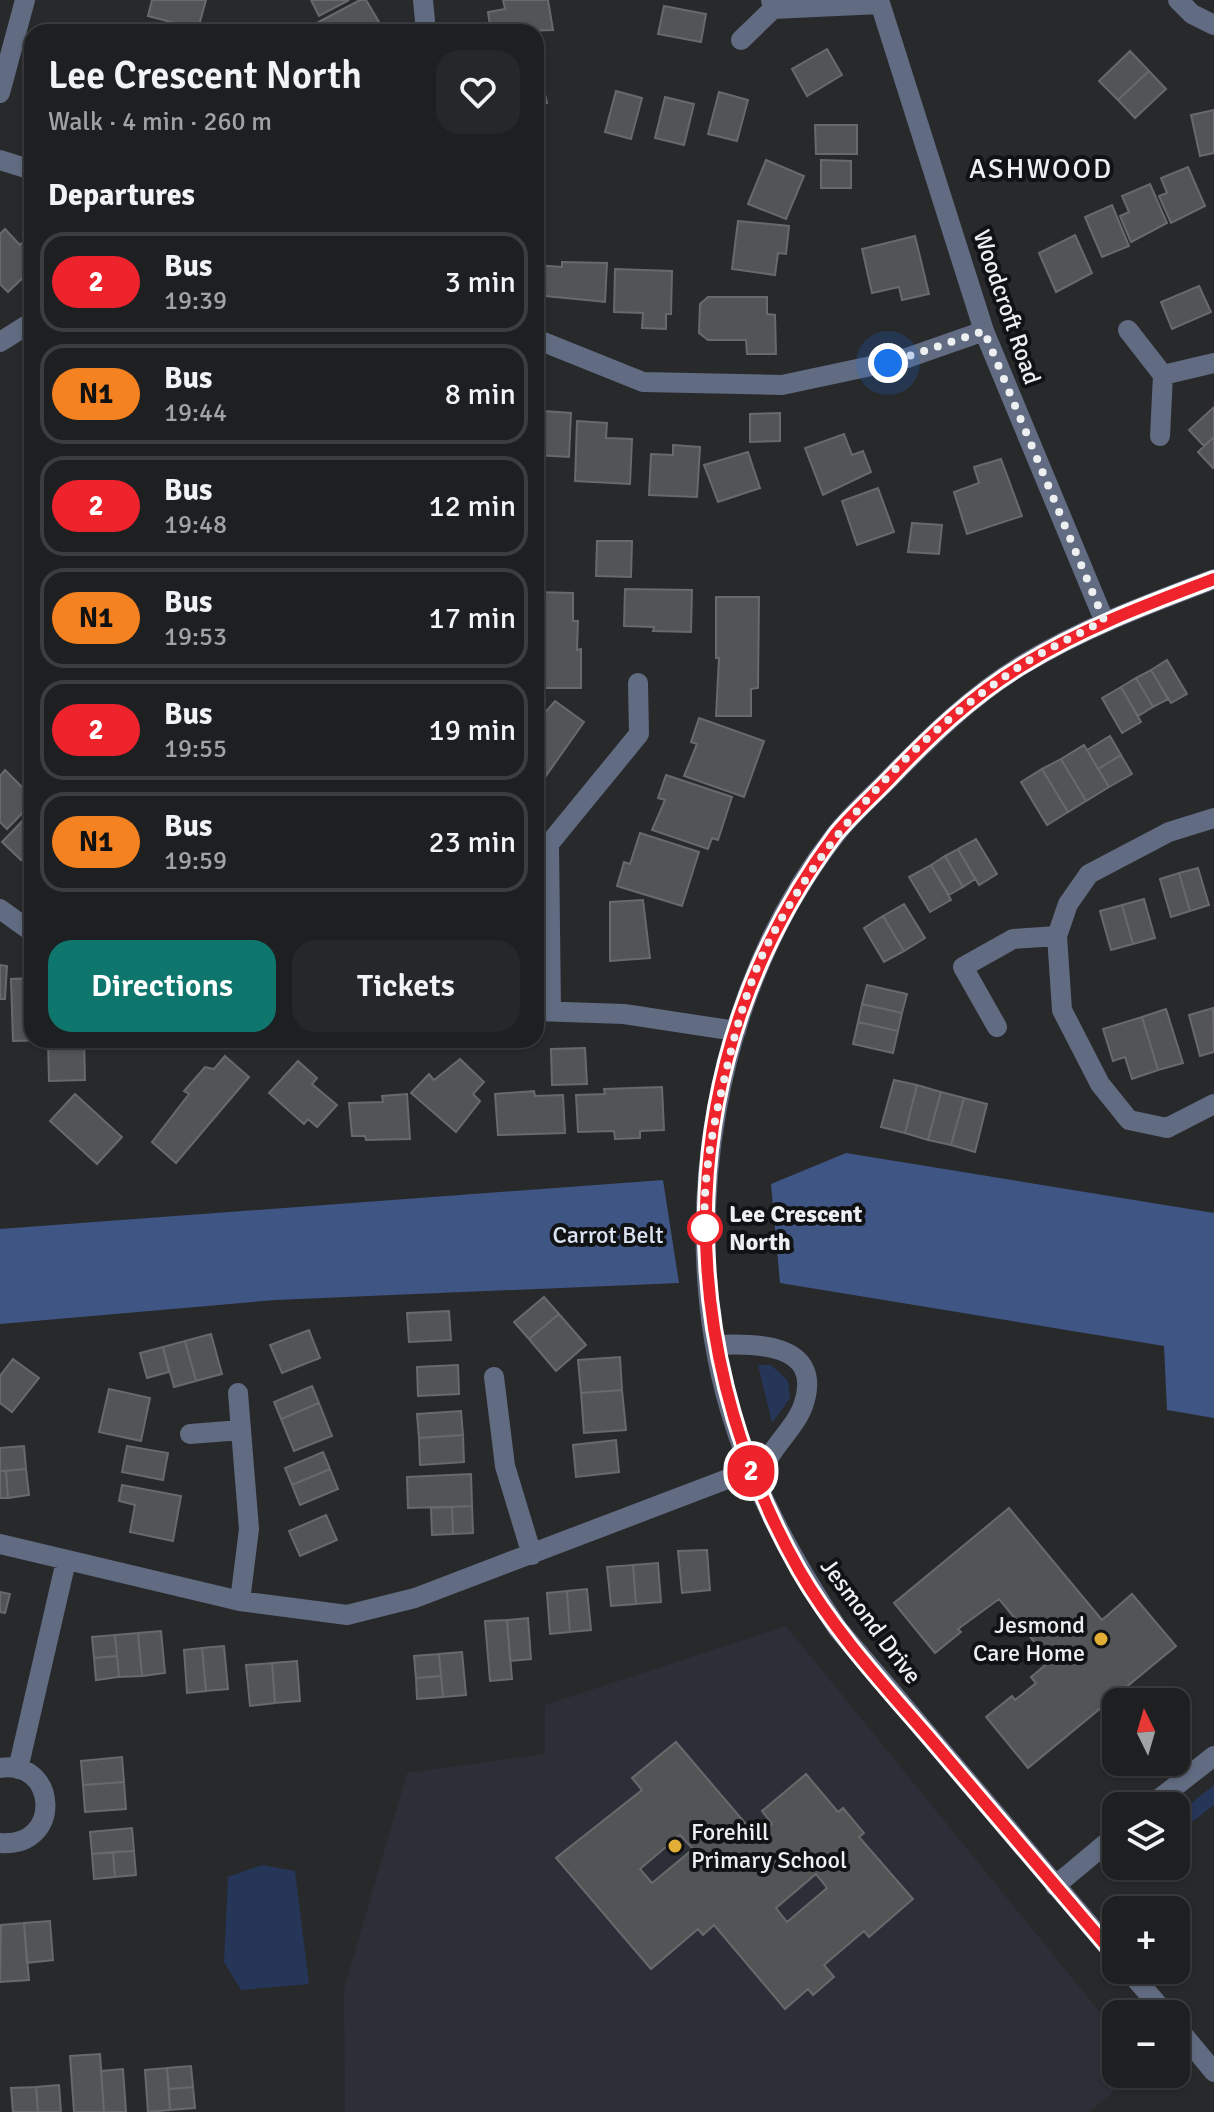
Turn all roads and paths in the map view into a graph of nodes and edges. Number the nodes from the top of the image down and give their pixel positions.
1 (25, 0) edge
2 (423, 0) edge
3 (1178, 0) edge
4 (879, 2) edge
5 (772, 5) edge
6 (425, 24) edge
7 (1214, 25) edge
8 (741, 40) dead end
9 (0, 93) edge
10 (0, 160) edge
11 (24, 168) edge
12 (24, 327) edge
13 (1128, 330) dead end
14 (984, 331) junction
15 (0, 342) edge
16 (544, 342) edge
17 (1214, 363) edge
18 (1163, 375) junction
19 (1160, 436) dead end
20 (1214, 579) edge
21 (1104, 620) junction
22 (638, 683) dead end
23 (1214, 818) edge
24 (544, 841) edge
25 (0, 909) edge
26 (24, 926) edge
27 (1057, 936) junction
28 (544, 1011) edge
29 (997, 1027) dead end
30 (736, 1031) junction
31 (1214, 1104) edge
32 (715, 1345) junction
33 (494, 1377) dead end
34 (238, 1393) dead end
35 (241, 1430) junction
36 (190, 1434) dead end
37 (755, 1478) junction
38 (0, 1544) edge
39 (532, 1555) junction
40 (66, 1561) junction
41 (240, 1601) junction
42 (1214, 1756) edge
43 (9, 1768) edge
44 (1168, 1792) edge
45 (0, 1843) edge
46 (1102, 1847) edge
47 (1055, 1886) junction
48 (1102, 1940) edge
49 (1140, 1984) edge
50 (1154, 2000) edge
51 (1190, 2043) edge
52 (1214, 2072) edge

1 - 9 street
2 - 6 street
3 - 7 street
4 - 5 street, Woodcroft Road
4 - 14 street, Woodcroft Road
5 - 8 street, Woodcroft Road
10 - 11 street
12 - 15 street
13 - 18 street
14 - 16 street
14 - 21 street, Woodcroft Road
17 - 18 street
18 - 19 street
20 - 21 street, Jesmond Drive
21 - 30 street, Jesmond Drive
22 - 24 street
23 - 27 street
25 - 26 street
27 - 29 street
27 - 31 street
28 - 30 street
30 - 32 street, Jesmond Drive
32 - 37 street, Jesmond Drive
32 - 37 street
33 - 39 street
34 - 35 street
35 - 36 street
35 - 41 street
37 - 39 street
37 - 47 street, Jesmond Drive
38 - 40 street
39 - 41 street
40 - 41 street
40 - 43 street
42 - 44 street
43 - 45 street
46 - 47 street
47 - 48 street, Jesmond Drive
49 - 50 street
51 - 52 street

